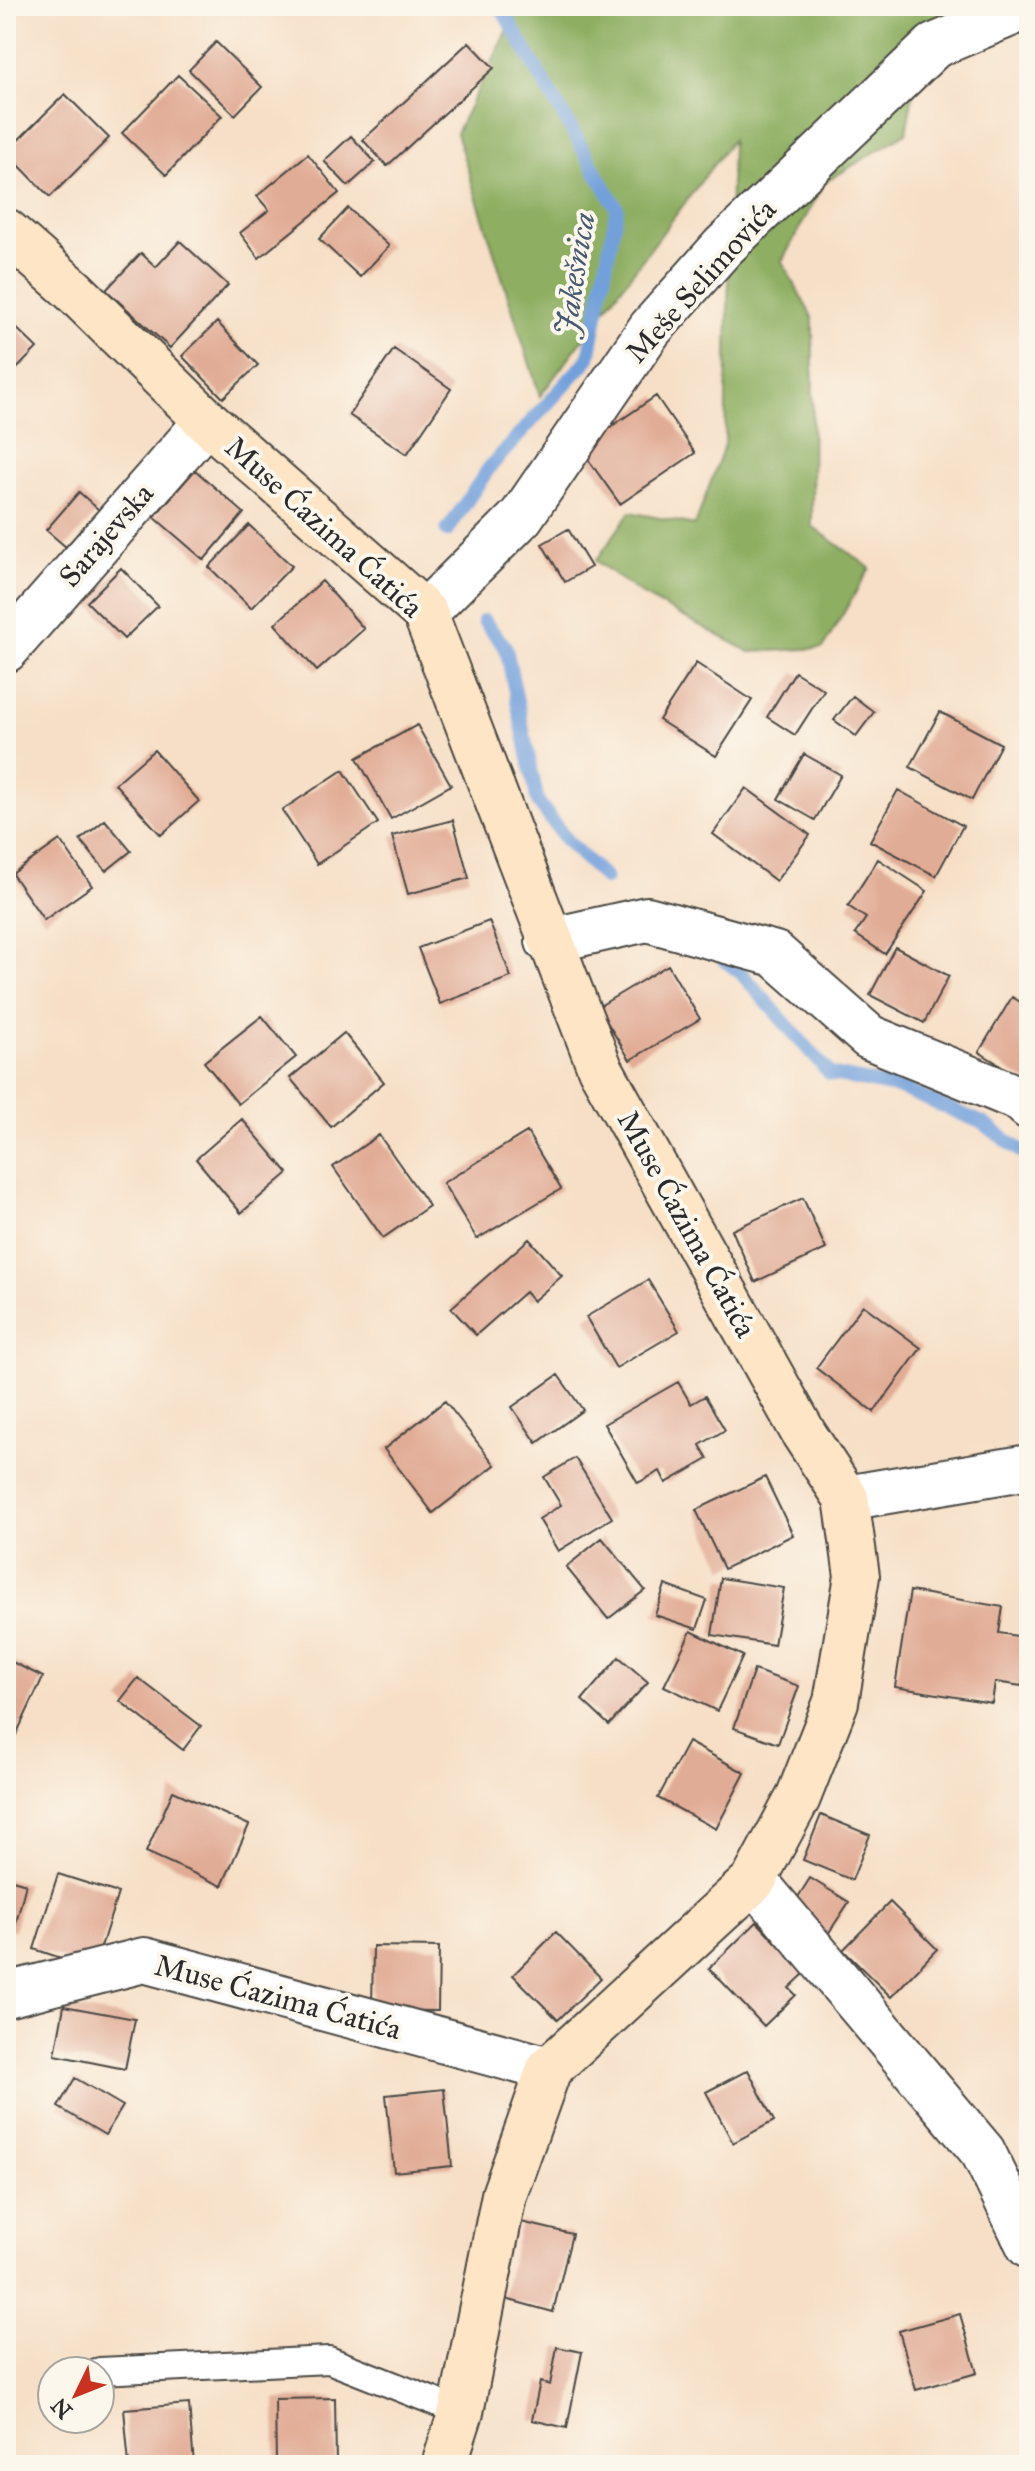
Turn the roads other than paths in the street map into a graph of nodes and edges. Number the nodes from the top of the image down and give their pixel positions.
1 (1029, 6) edge
2 (6, 231) edge
3 (207, 421) junction
4 (425, 613) junction
5 (6, 650) edge
6 (548, 941) junction
7 (1029, 1107) edge
8 (1029, 1467) edge
9 (846, 1498) junction
10 (754, 1880) junction
11 (6, 1995) edge
12 (549, 2069) junction
13 (1029, 2246) edge
14 (116, 2370) edge
15 (461, 2412) junction
16 (444, 2465) edge

1 - 4 street, Meše Selimovića
2 - 3 street, Muse Ćazima Ćatića
3 - 4 street, Muse Ćazima Ćatića
3 - 5 street, Sarajevska
4 - 6 street, Muse Ćazima Ćatića
6 - 7 street
6 - 9 street, Muse Ćazima Ćatića
8 - 9 street
9 - 10 street, Muse Ćazima Ćatića
10 - 12 street, Muse Ćazima Ćatića
10 - 13 street
11 - 12 street, Muse Ćazima Ćatića
12 - 15 street, Muse Ćazima Ćatića
14 - 15 lane
15 - 16 street, Muse Ćazima Ćatića

